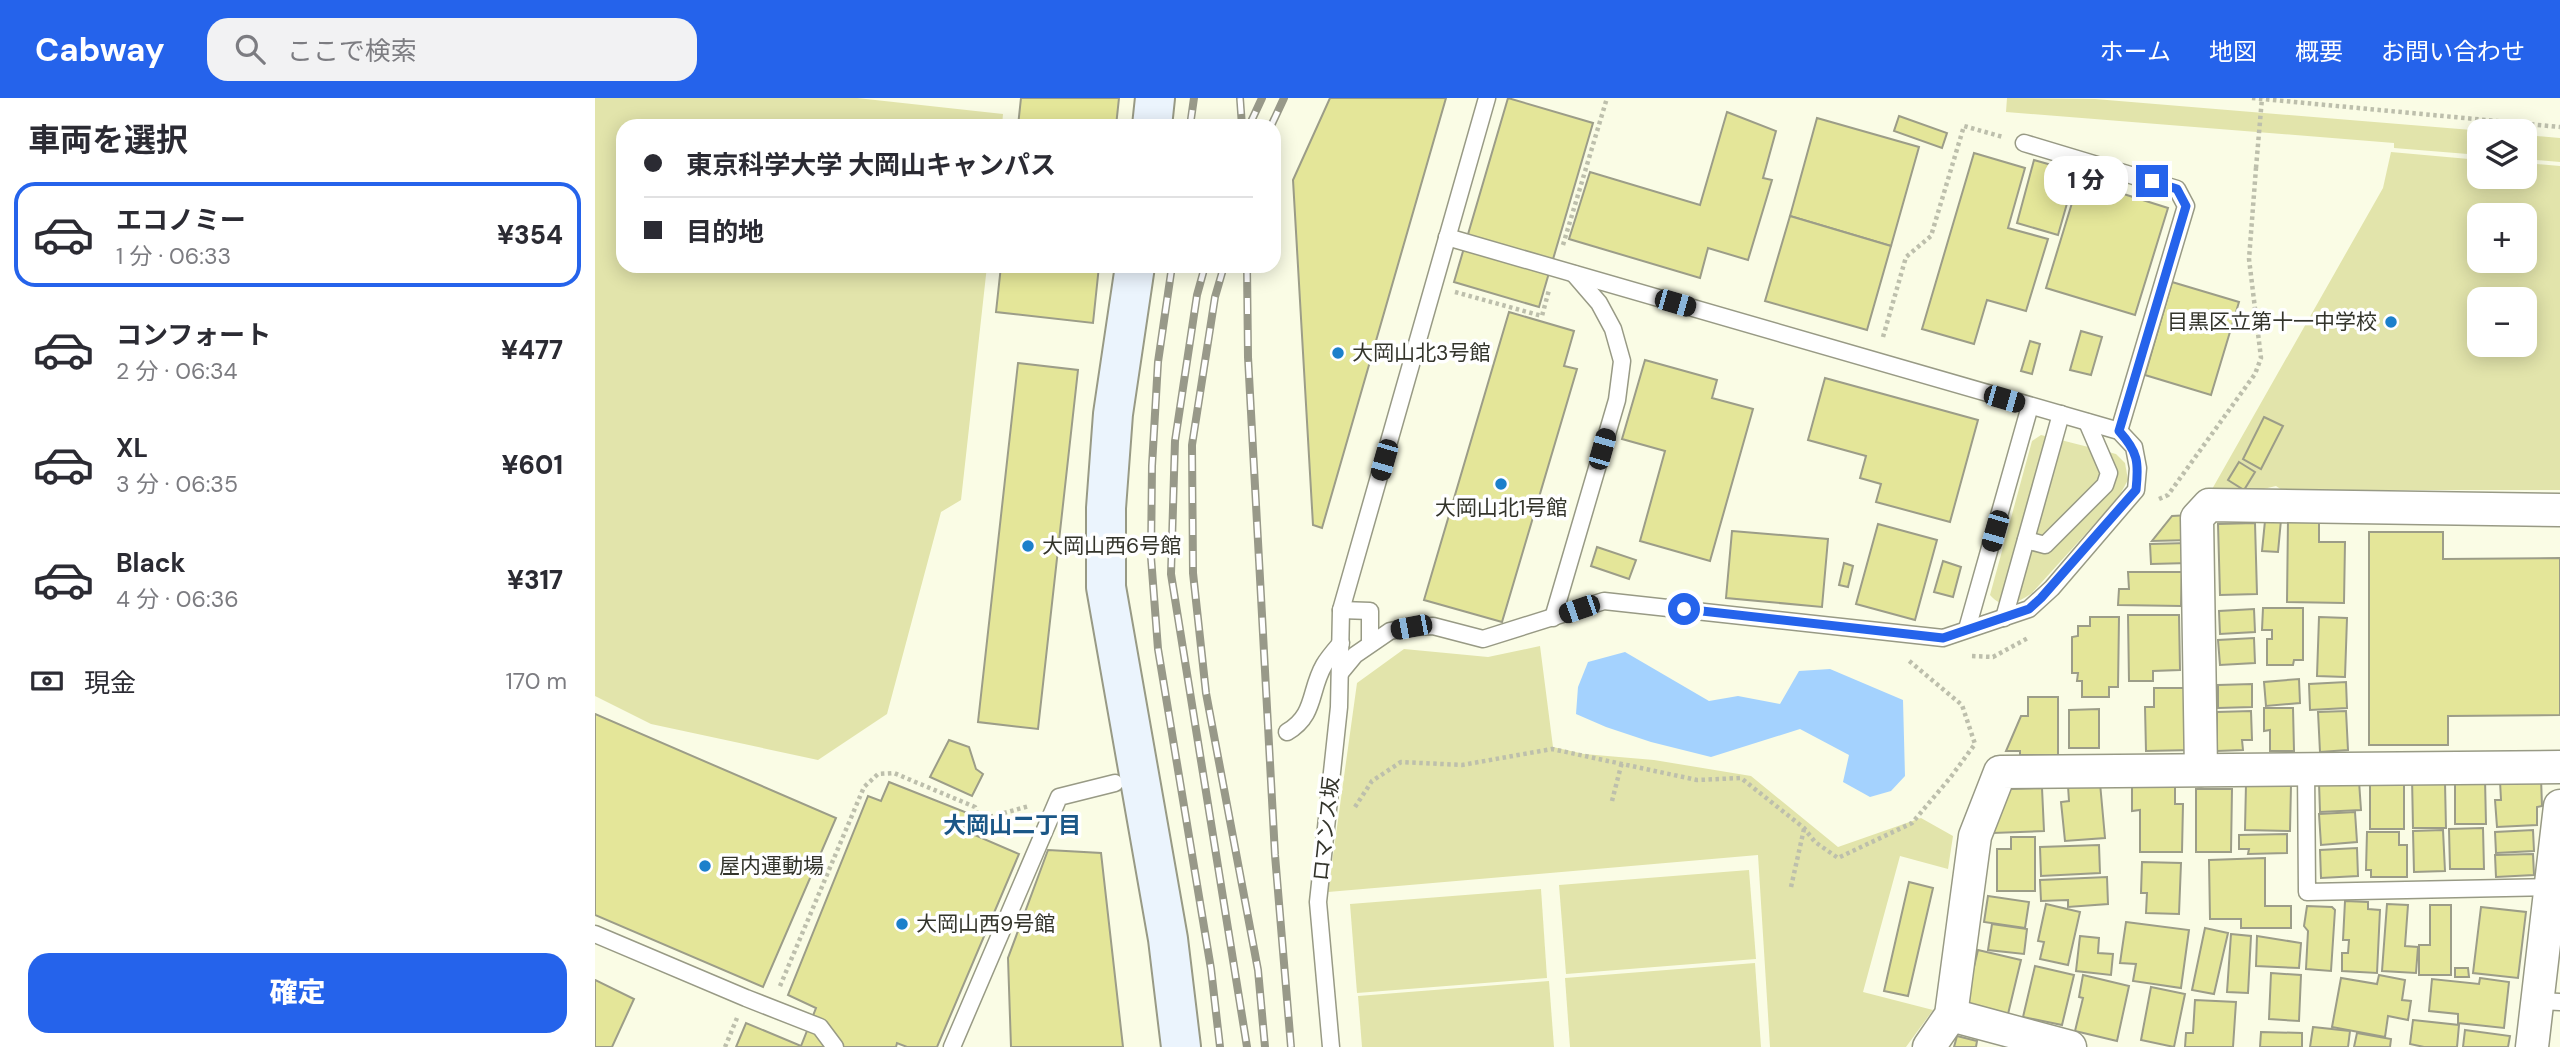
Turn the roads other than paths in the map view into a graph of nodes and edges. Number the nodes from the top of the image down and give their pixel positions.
1 (1155, 98) edge
2 (1487, 98) edge
3 (1153, 119) edge
4 (2024, 143) road end
5 (1447, 237) junction
6 (1134, 273) edge
7 (1574, 274) junction
8 (2030, 406) junction
9 (2061, 414) junction
10 (2087, 422) junction
11 (2119, 431) junction
12 (2560, 510) edge
13 (2075, 514) junction
14 (2107, 523) junction
15 (2026, 540) junction
16 (1988, 556) junction
17 (2019, 564) junction
18 (1341, 610) junction
19 (1553, 618) junction
20 (2004, 618) junction
21 (1967, 629) junction
22 (1341, 643) junction
23 (1370, 643) junction
24 (1341, 672) junction
25 (1287, 732) dead end
26 (2560, 767) edge
27 (2306, 768) junction
28 (2201, 770) junction
29 (1115, 783) dead end
30 (2560, 806) edge
31 (2551, 887) junction
32 (595, 934) edge
33 (2549, 1002) edge
34 (1951, 1015) junction
35 (835, 1047) edge
36 (952, 1047) edge
37 (1181, 1047) edge
38 (1331, 1047) edge
39 (1929, 1047) edge
40 (2070, 1047) edge
41 (2532, 1047) edge

1 - 3 street
2 - 5 lane, ロマンス坂
4 - 11 lane
5 - 7 lane
5 - 18 lane, ロマンス坂
6 - 37 street
7 - 8 lane
7 - 19 lane
8 - 9 lane
8 - 16 lane
9 - 10 lane
9 - 15 lane
10 - 11 lane
10 - 13 lane
11 - 14 lane
12 - 28 street
13 - 14 lane
13 - 15 lane
14 - 20 lane
15 - 17 lane
16 - 17 lane
16 - 21 lane
17 - 20 lane
18 - 22 lane, ロマンス坂
18 - 23 lane
19 - 21 lane
19 - 23 lane
20 - 21 lane
22 - 24 lane, ロマンス坂
22 - 25 lane
23 - 24 lane
24 - 38 lane, ロマンス坂
26 - 27 street
27 - 28 street
27 - 31 lane
28 - 34 street
29 - 36 lane
30 - 31 street
31 - 33 street
32 - 35 lane
33 - 41 street
34 - 39 street
34 - 40 street

